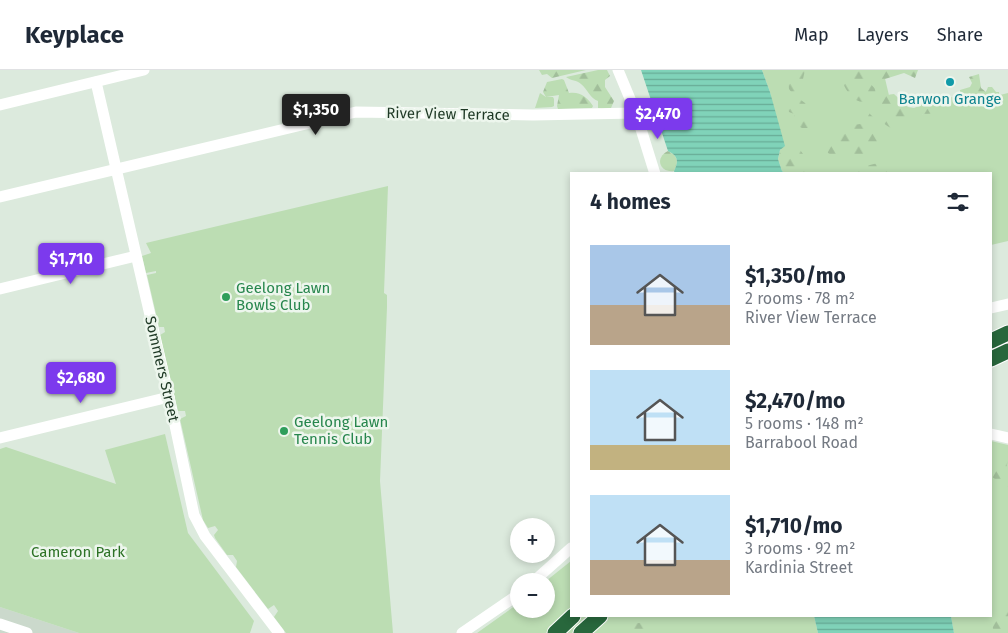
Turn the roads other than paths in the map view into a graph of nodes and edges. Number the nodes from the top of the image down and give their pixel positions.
1 (144, 70) edge
2 (618, 70) edge
3 (96, 82) junction
4 (0, 105) edge
5 (636, 113) junction
6 (116, 170) junction
7 (654, 172) edge
8 (0, 197) edge
9 (136, 256) junction
10 (0, 289) edge
11 (1008, 304) edge
12 (992, 308) edge
13 (1008, 333) edge
14 (992, 341) edge
15 (1008, 351) edge
16 (992, 359) edge
17 (169, 397) junction
18 (992, 434) edge
19 (0, 438) edge
20 (1008, 438) edge
21 (570, 549) edge
22 (543, 573) edge
23 (510, 600) edge
24 (572, 617) edge
25 (599, 617) edge
26 (0, 624) edge
27 (27, 633) edge
28 (279, 633) edge
29 (462, 633) edge
30 (555, 633) edge
31 (582, 633) edge

1 - 3 street
2 - 5 street
3 - 4 street
3 - 6 street, Sommers Street
5 - 6 street, River View Terrace
5 - 7 street
6 - 8 street, River View Terrace
6 - 9 street, Sommers Street
9 - 10 street
9 - 17 street, Sommers Street
11 - 12 street
13 - 14 highway
15 - 16 highway
17 - 19 street
17 - 28 street, Sommers Street
18 - 20 street
21 - 22 street
23 - 29 street
24 - 30 highway
25 - 31 highway
26 - 27 street

